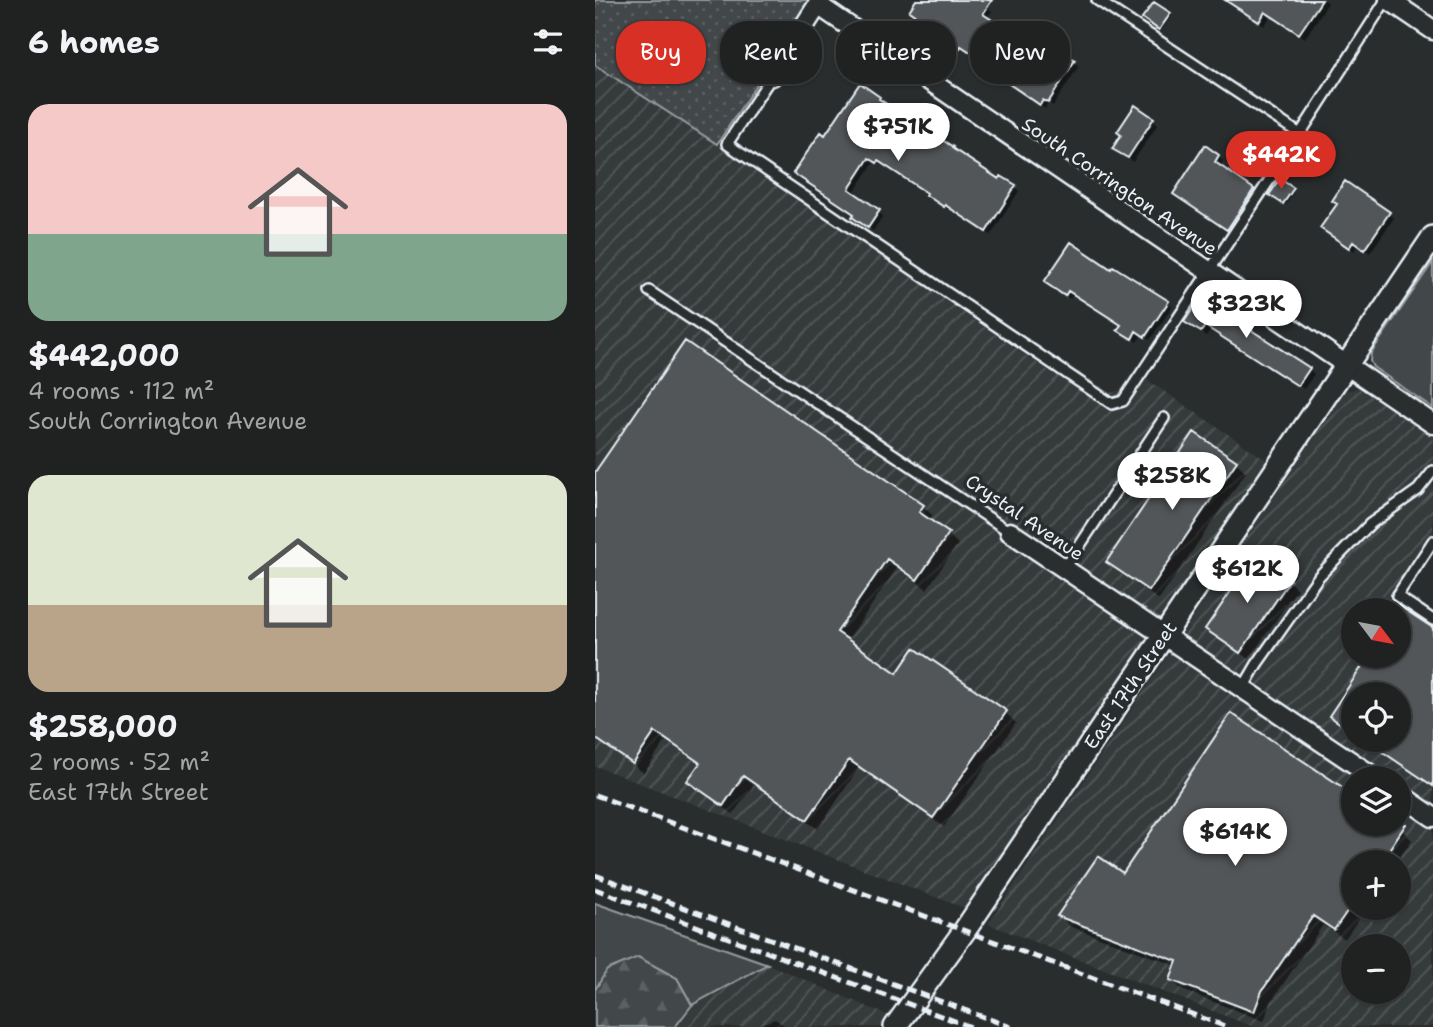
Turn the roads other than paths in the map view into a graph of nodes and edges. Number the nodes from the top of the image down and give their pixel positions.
1 (1097, 0) edge
2 (1391, 1) edge
3 (820, 3) edge
4 (808, 21) edge
5 (1433, 30) edge
6 (767, 84) edge
7 (1300, 134) junction
8 (1433, 237) edge
9 (1208, 272) junction
10 (649, 291) dead end
11 (1347, 367) junction
12 (1164, 418) dead end
13 (1433, 424) edge
14 (1433, 471) edge
15 (1010, 532) joint
16 (1433, 541) edge
17 (1065, 568) junction
18 (1433, 620) edge
19 (1164, 635) junction
20 (1243, 688) junction
21 (1358, 766) edge
22 (1411, 802) edge
23 (1433, 817) edge
24 (895, 1027) edge

1 - 7 lane
2 - 5 street
2 - 7 lane
3 - 4 street
3 - 9 street, South Corrington Avenue
6 - 9 lane
7 - 9 lane
8 - 11 street, East 17th Street
9 - 11 street, South Corrington Avenue
10 - 15 lane, Crystal Avenue
11 - 13 street, South Corrington Avenue
11 - 19 street, East 17th Street
12 - 17 lane
14 - 20 lane
15 - 17 street, Crystal Avenue
16 - 18 lane
17 - 19 street, Crystal Avenue
19 - 20 street, Crystal Avenue
19 - 24 street, East 17th Street
20 - 21 street, Crystal Avenue
22 - 23 street

